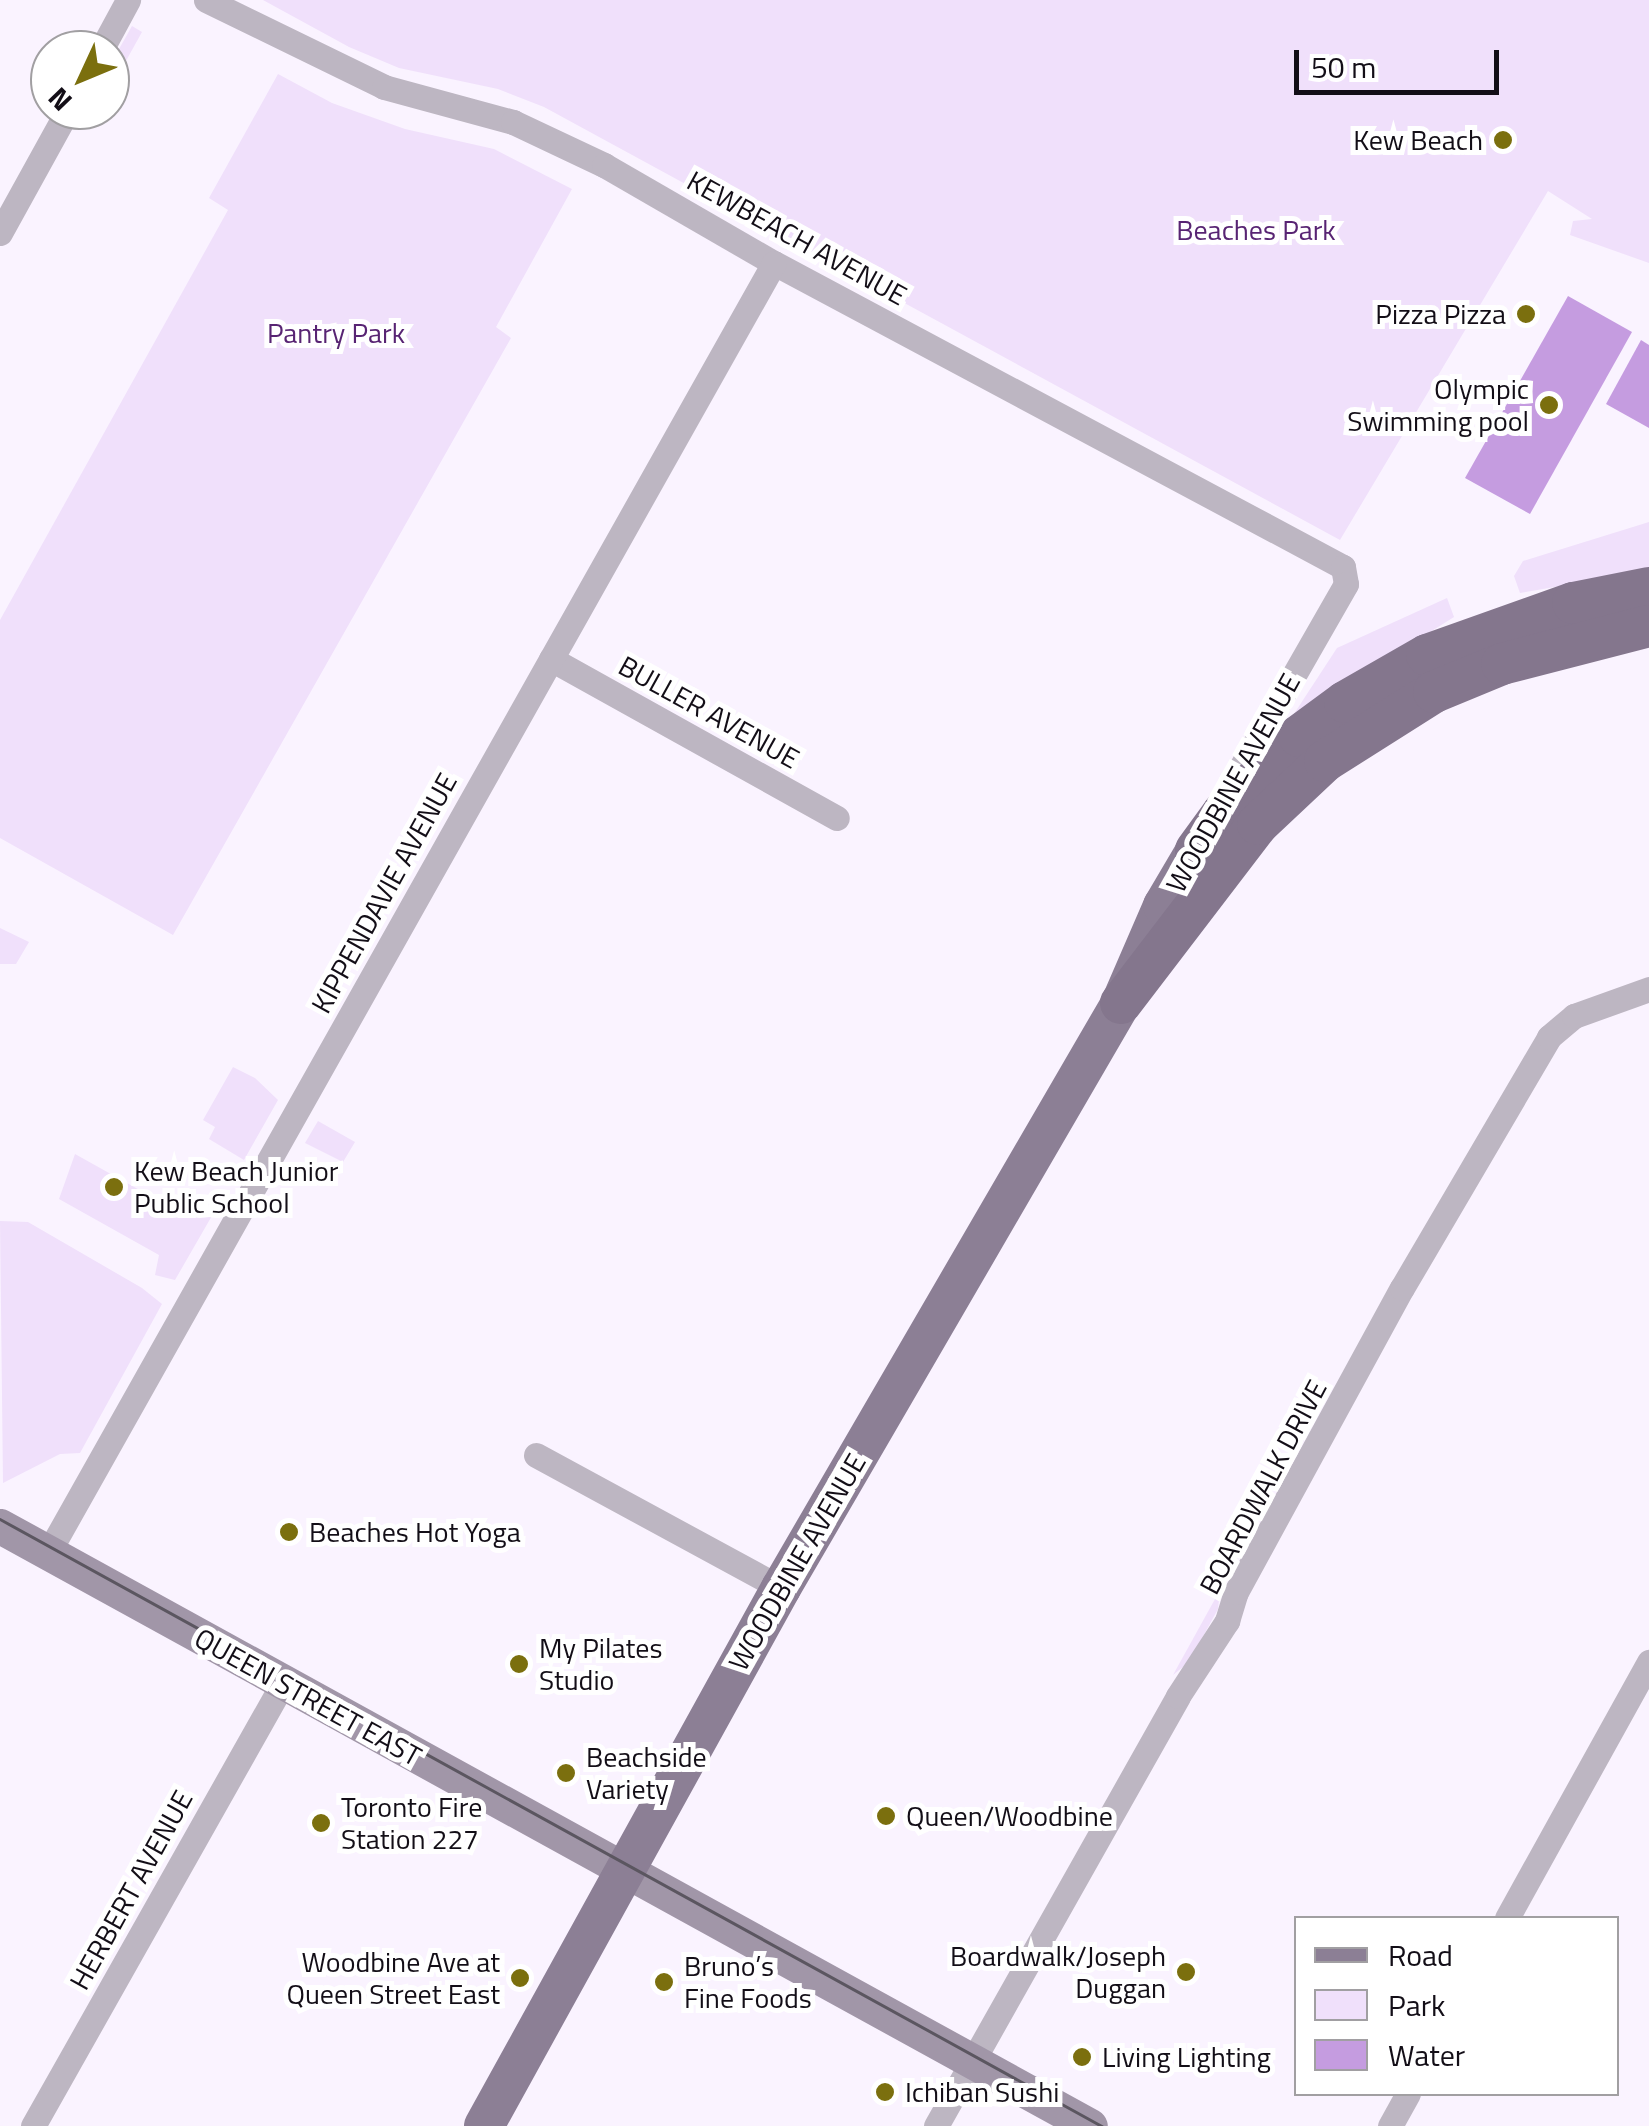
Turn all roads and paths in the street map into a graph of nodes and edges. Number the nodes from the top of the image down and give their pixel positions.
1 (128, 0) edge
2 (206, 0) edge
3 (111, 30) edge
4 (57, 130) edge
5 (0, 233) edge
6 (774, 262) junction
7 (1342, 567) joint
8 (1649, 588) edge
9 (1649, 626) edge
10 (551, 659) junction
11 (838, 818) dead end
12 (1196, 850) junction
13 (1649, 989) edge
14 (1121, 1003) junction
15 (536, 1454) dead end
16 (0, 1526) edge
17 (48, 1553) junction
18 (781, 1588) junction
19 (1649, 1662) edge
20 (283, 1683) junction
21 (625, 1871) junction
22 (1508, 1916) edge
23 (972, 2060) junction
24 (1407, 2096) edge
25 (33, 2126) edge
26 (484, 2126) edge
27 (936, 2126) edge
28 (1090, 2126) edge
29 (1390, 2126) edge

1 - 3 street
2 - 6 street, KEWBEACH AVENUE
4 - 5 street
6 - 7 street, KEWBEACH AVENUE
6 - 10 street, KIPPENDAVIE AVENUE
7 - 12 street, WOODBINE AVENUE
8 - 12 highway
9 - 14 highway, WOODBINE AVENUE
10 - 11 street, BULLER AVENUE
10 - 17 street, KIPPENDAVIE AVENUE
12 - 14 main road, WOODBINE AVENUE
13 - 23 street, BOARDWALK DRIVE
14 - 18 main road, WOODBINE AVENUE
15 - 18 street
16 - 17 main road, QUEEN STREET EAST
17 - 20 main road, QUEEN STREET EAST
18 - 21 main road, WOODBINE AVENUE
19 - 22 street
20 - 21 main road, QUEEN STREET EAST
20 - 25 street, HERBERT AVENUE
21 - 23 main road, QUEEN STREET EAST
21 - 26 main road, WOODBINE AVENUE
23 - 27 street, BOARDWALK DRIVE
23 - 28 main road, QUEEN STREET EAST
24 - 29 street

